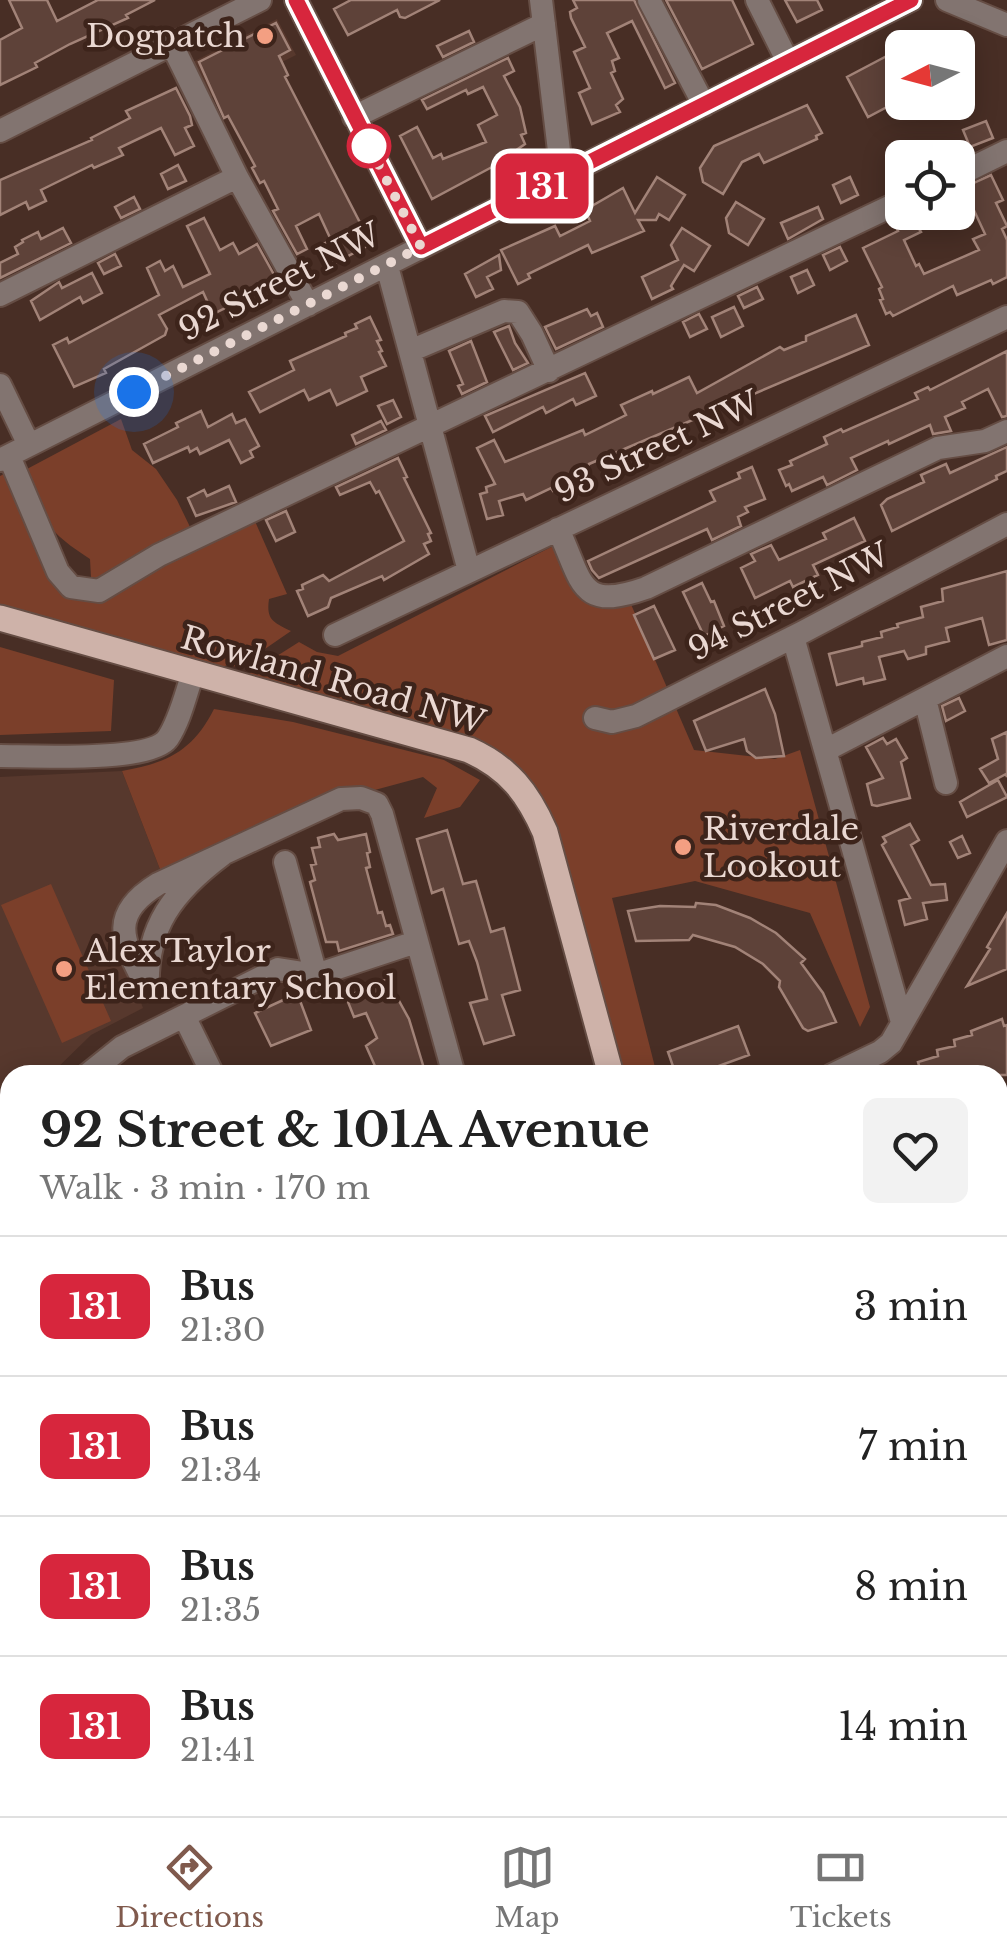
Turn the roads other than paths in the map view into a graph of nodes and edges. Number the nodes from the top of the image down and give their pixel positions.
1 (260, 0) edge
2 (296, 0) edge
3 (541, 0) edge
4 (649, 0) edge
5 (757, 0) edge
6 (911, 0) edge
7 (956, 2) edge
8 (868, 10) edge
9 (544, 24) junction
10 (1007, 24) edge
11 (170, 44) junction
12 (788, 62) junction
13 (704, 104) junction
14 (354, 117) junction
15 (0, 131) edge
16 (1007, 151) edge
17 (975, 166) edge
18 (562, 176) junction
19 (237, 177) junction
20 (885, 209) edge
21 (421, 247) junction
22 (387, 266) junction
23 (0, 295) edge
24 (308, 305) junction
25 (1007, 317) edge
26 (410, 351) junction
27 (549, 371) junction
28 (0, 385) edge
29 (430, 425) junction
30 (1007, 431) edge
31 (13, 454) edge
32 (1007, 524) edge
33 (558, 530) junction
34 (469, 572) junction
35 (0, 618) edge
36 (335, 634) dead end
37 (793, 637) junction
38 (1007, 656) edge
39 (193, 673) junction
40 (925, 699) junction
41 (596, 718) dead end
42 (826, 750) junction
43 (0, 756) edge
44 (946, 783) dead end
45 (1007, 841) edge
46 (222, 855) junction
47 (285, 862) dead end
48 (416, 942) junction
49 (316, 975) junction
50 (148, 990) junction
51 (174, 1020) junction
52 (902, 1022) junction
53 (100, 1065) edge
54 (206, 1065) edge
55 (451, 1065) edge
56 (608, 1065) edge
57 (853, 1065) edge

1 - 11 street
2 - 14 street
3 - 9 street
4 - 13 street
5 - 12 street
6 - 8 street, 92 Street NW
7 - 10 street
8 - 12 street, 92 Street NW
9 - 14 street
9 - 18 street
11 - 15 street
11 - 19 street
12 - 13 street, 92 Street NW
13 - 18 street, 92 Street NW
14 - 21 street
16 - 17 street
18 - 21 street, 92 Street NW
19 - 23 street
19 - 24 street
20 - 27 street
21 - 22 street, 92 Street NW
22 - 24 street, 92 Street NW
22 - 26 street
24 - 31 street, 92 Street NW
25 - 33 street, 93 Street NW
26 - 27 street
26 - 29 street
27 - 29 street
28 - 31 street
29 - 31 street
29 - 34 street
30 - 33 street
32 - 37 street, 94 Street NW
33 - 34 street, 93 Street NW
34 - 36 street, 93 Street NW
35 - 39 main road, Rowland Road NW
37 - 41 street, 94 Street NW
37 - 42 street
38 - 40 street
39 - 43 street
39 - 56 main road, Rowland Road NW
40 - 42 street
40 - 44 street
42 - 52 street
45 - 52 street
46 - 48 street
46 - 50 street
46 - 50 street
47 - 49 street
48 - 49 street
48 - 55 street
49 - 51 street
50 - 51 street
51 - 53 street
51 - 54 street
52 - 57 street

